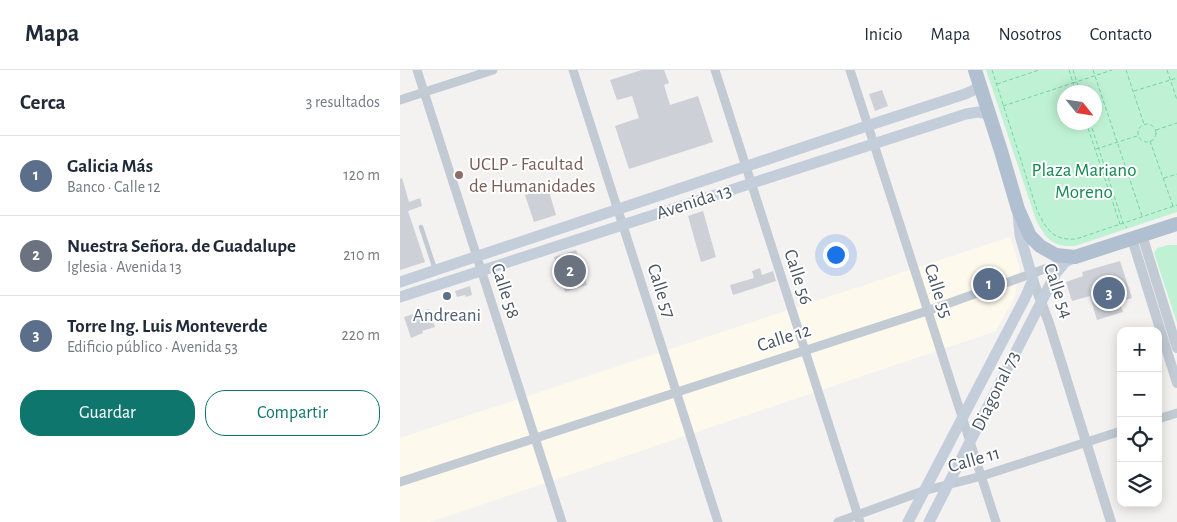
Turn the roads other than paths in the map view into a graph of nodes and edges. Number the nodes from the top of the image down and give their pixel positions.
1 (416, 70) edge
2 (493, 70) edge
3 (573, 70) edge
4 (715, 70) edge
5 (850, 70) edge
6 (975, 70) edge
7 (980, 84) junction
8 (424, 92) junction
9 (400, 100) edge
10 (989, 114) junction
11 (868, 126) junction
12 (874, 145) junction
13 (746, 166) junction
14 (751, 184) junction
15 (617, 209) junction
16 (1018, 210) junction
17 (622, 225) junction
18 (421, 227) dead end
19 (1176, 227) edge
20 (1137, 237) junction
21 (476, 256) junction
22 (1070, 260) junction
23 (435, 270) junction
24 (481, 271) junction
25 (1032, 277) junction
26 (400, 282) edge
27 (400, 297) edge
28 (1041, 301) junction
29 (927, 311) junction
30 (1177, 348) edge
31 (805, 351) junction
32 (1177, 383) edge
33 (676, 392) junction
34 (1177, 413) edge
35 (1162, 418) edge
36 (962, 420) junction
37 (1117, 431) edge
38 (535, 438) junction
39 (1086, 442) junction
40 (970, 443) junction
41 (982, 476) junction
42 (400, 482) edge
43 (948, 485) junction
44 (923, 491) junction
45 (859, 519) edge
46 (562, 522) edge
47 (718, 522) edge
48 (838, 522) edge
49 (908, 522) edge
50 (929, 522) edge
51 (996, 522) edge
52 (1111, 522) edge

1 - 8 street, Calle 58
2 - 8 street
3 - 15 street, Calle 57
4 - 13 street, Calle 56
5 - 11 street, Calle 55
6 - 7 main road, Calle 54
7 - 10 main road, Calle 54
7 - 11 main road, Avenida 13
8 - 9 street
8 - 21 street, Calle 58
10 - 12 main road, Avenida 13
10 - 16 main road, Calle 54
11 - 12 street, Calle 55
11 - 13 main road, Avenida 13
12 - 14 main road, Avenida 13
12 - 29 street, Calle 55
13 - 14 street, Calle 56
13 - 15 main road, Avenida 13
14 - 17 main road, Avenida 13
14 - 31 street, Calle 56
15 - 17 street, Calle 57
15 - 21 main road, Avenida 13
16 - 22 main road
16 - 25 main road, Calle 54
17 - 24 main road, Avenida 13
17 - 33 street, Calle 57
18 - 23 lane
19 - 20 main road, Calle 12
20 - 22 main road, Calle 12
20 - 30 street
20 - 32 street
21 - 23 main road, Avenida 13
21 - 24 street, Calle 58
22 - 25 street, Calle 12
22 - 28 main road, Diagonal 73
23 - 26 main road, Avenida 13
24 - 27 main road, Avenida 13
24 - 38 street, Calle 58
25 - 28 street, Calle 54
25 - 29 street, Calle 12
25 - 36 main road, Diagonal 73
28 - 39 street, Calle 54
28 - 40 main road, Diagonal 73
29 - 31 street, Calle 12
29 - 36 street, Calle 55
31 - 33 street, Calle 12
31 - 45 street, Calle 56
33 - 38 street, Calle 12
33 - 47 street, Calle 57
34 - 35 street
36 - 40 street, Calle 55
36 - 44 main road, Diagonal 73
37 - 39 street, Calle 11
38 - 42 street, Calle 12
38 - 46 street, Calle 58
39 - 41 street, Calle 11
39 - 52 street, Calle 54
40 - 41 street, Calle 55
40 - 43 main road, Diagonal 73
41 - 43 street, Calle 11
41 - 51 street, Calle 55
43 - 44 street, Calle 11
43 - 50 main road, Diagonal 73
44 - 45 street, Calle 11
44 - 49 main road, Diagonal 73
45 - 48 street, Calle 11

